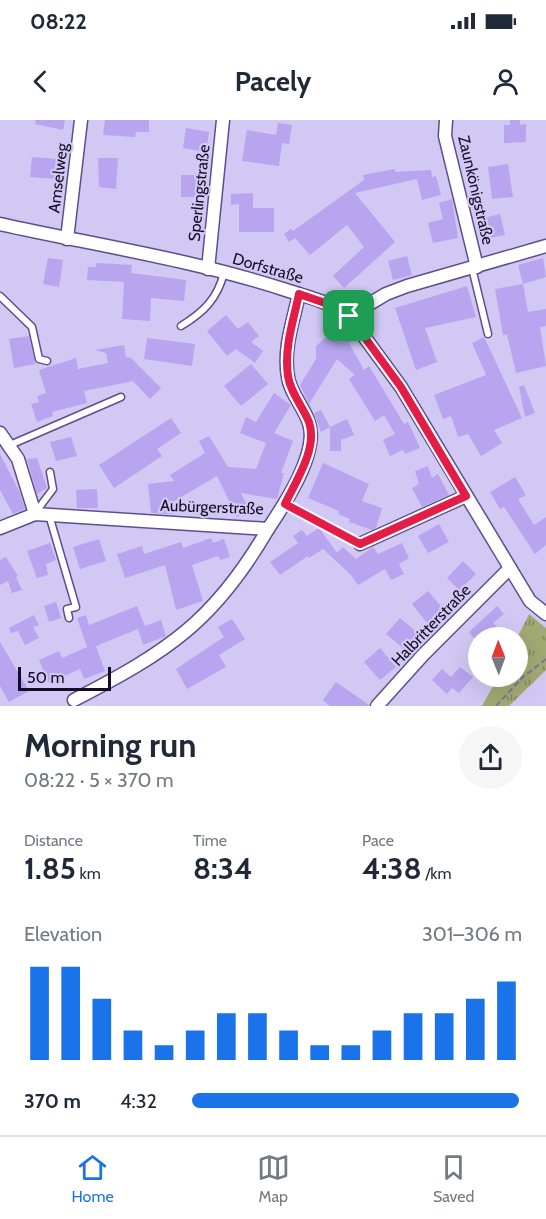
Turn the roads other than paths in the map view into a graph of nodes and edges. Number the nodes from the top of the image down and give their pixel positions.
1 (81, 120) edge
2 (223, 120) edge
3 (446, 120) edge
4 (0, 224) edge
5 (67, 239) junction
6 (546, 246) edge
7 (474, 268) junction
8 (208, 269) junction
9 (224, 273) junction
10 (299, 294) junction
11 (0, 296) edge
12 (349, 316) junction
13 (181, 326) dead end
14 (488, 334) dead end
15 (47, 361) dead end
16 (121, 397) dead end
17 (0, 433) edge
18 (10, 445) junction
19 (50, 472) dead end
20 (466, 496) junction
21 (34, 514) junction
22 (49, 515) junction
23 (0, 528) edge
24 (268, 529) junction
25 (360, 544) road end
26 (510, 568) junction
27 (546, 614) edge
28 (69, 618) dead end
29 (74, 700) dead end
30 (377, 706) edge

1 - 5 street, Amselweg
2 - 8 street, Sperlingstraße
3 - 7 street, Zaunkönigstraße
4 - 5 street, Dorfstraße
5 - 8 street, Dorfstraße
6 - 7 street
7 - 12 street
7 - 14 lane
8 - 9 street, Dorfstraße
9 - 10 street, Dorfstraße
9 - 13 lane
10 - 12 street, Dorfstraße
10 - 24 street, Aubürgerstraße
11 - 15 lane
12 - 20 street, Dorfstraße
16 - 18 lane
17 - 18 street
18 - 21 street
19 - 21 lane
20 - 25 street
20 - 26 street, Dorfstraße
21 - 22 street, Aubürgerstraße
21 - 23 street, Aubürgerstraße
22 - 24 street, Aubürgerstraße
22 - 28 lane
24 - 29 street
26 - 27 street, Dorfstraße
26 - 30 street, Halbritterstraße

